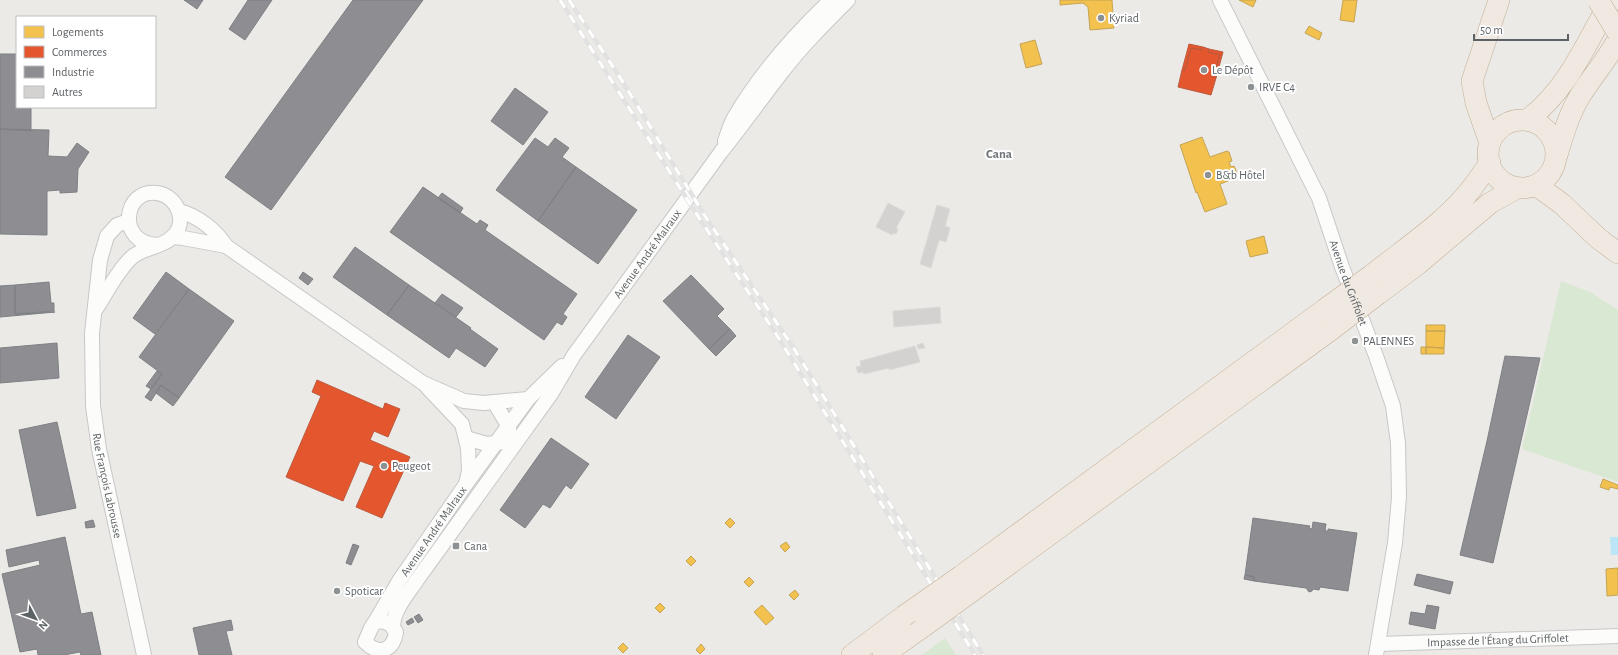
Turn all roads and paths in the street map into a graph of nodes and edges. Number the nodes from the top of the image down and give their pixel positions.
1 (831, 0) edge
2 (848, 0) edge
3 (1220, 0) edge
4 (1499, 0) edge
5 (1598, 0) edge
6 (1611, 0) edge
7 (1618, 33) edge
8 (1618, 39) edge
9 (1527, 120) junction
10 (721, 152) junction
11 (1490, 153) junction
12 (1556, 155) junction
13 (1526, 186) junction
14 (179, 211) junction
15 (128, 221) junction
16 (172, 238) junction
17 (158, 245) junction
18 (226, 246) junction
19 (1618, 253) edge
20 (126, 262) junction
21 (99, 267) junction
22 (94, 313) junction
23 (1328, 320) junction
24 (574, 355) junction
25 (423, 383) junction
26 (528, 399) junction
27 (494, 402) junction
28 (534, 418) junction
29 (505, 437) junction
30 (466, 438) junction
31 (466, 484) junction
32 (472, 503) junction
33 (967, 584) junction
34 (375, 622) junction
35 (393, 628) junction
36 (1618, 636) edge
37 (365, 650) edge
38 (1377, 650) edge
39 (379, 654) edge
40 (144, 655) edge
41 (852, 655) edge
42 (883, 655) edge

1 - 10 street, Avenue André Malraux
2 - 10 street, Avenue André Malraux
3 - 38 street, Avenue du Griffolet
4 - 11 highway
5 - 7 highway, bridge
6 - 9 highway
8 - 12 highway
9 - 11 highway
9 - 12 highway
10 - 24 street, Avenue André Malraux
11 - 13 highway
11 - 23 highway, bridge
12 - 13 highway
13 - 19 highway
13 - 23 highway, bridge
14 - 15 street
14 - 16 street
14 - 18 street
15 - 17 street
15 - 21 street, Rue François Labrousse
16 - 17 street, Rue François Labrousse
16 - 18 street
17 - 20 street, Rue François Labrousse
18 - 25 street
20 - 21 street, Rue François Labrousse
20 - 22 street, Rue François Labrousse
21 - 22 street, Rue François Labrousse
22 - 40 street, Rue François Labrousse
23 - 33 highway
24 - 26 street, Avenue André Malraux
24 - 28 street, Avenue André Malraux
25 - 27 street
25 - 30 street
26 - 27 street
26 - 29 street, Avenue André Malraux
27 - 29 street
28 - 29 street, Avenue André Malraux
28 - 32 street, Avenue André Malraux
29 - 30 street
29 - 31 street, Avenue André Malraux
29 - 32 street, Avenue André Malraux
30 - 31 street
31 - 34 street, Avenue André Malraux
32 - 35 street, Avenue André Malraux
33 - 41 highway, bridge
33 - 42 highway, bridge
34 - 35 street
34 - 37 street
35 - 39 street
36 - 38 street, Impasse de l'Étang du Griffolet
37 - 39 street

